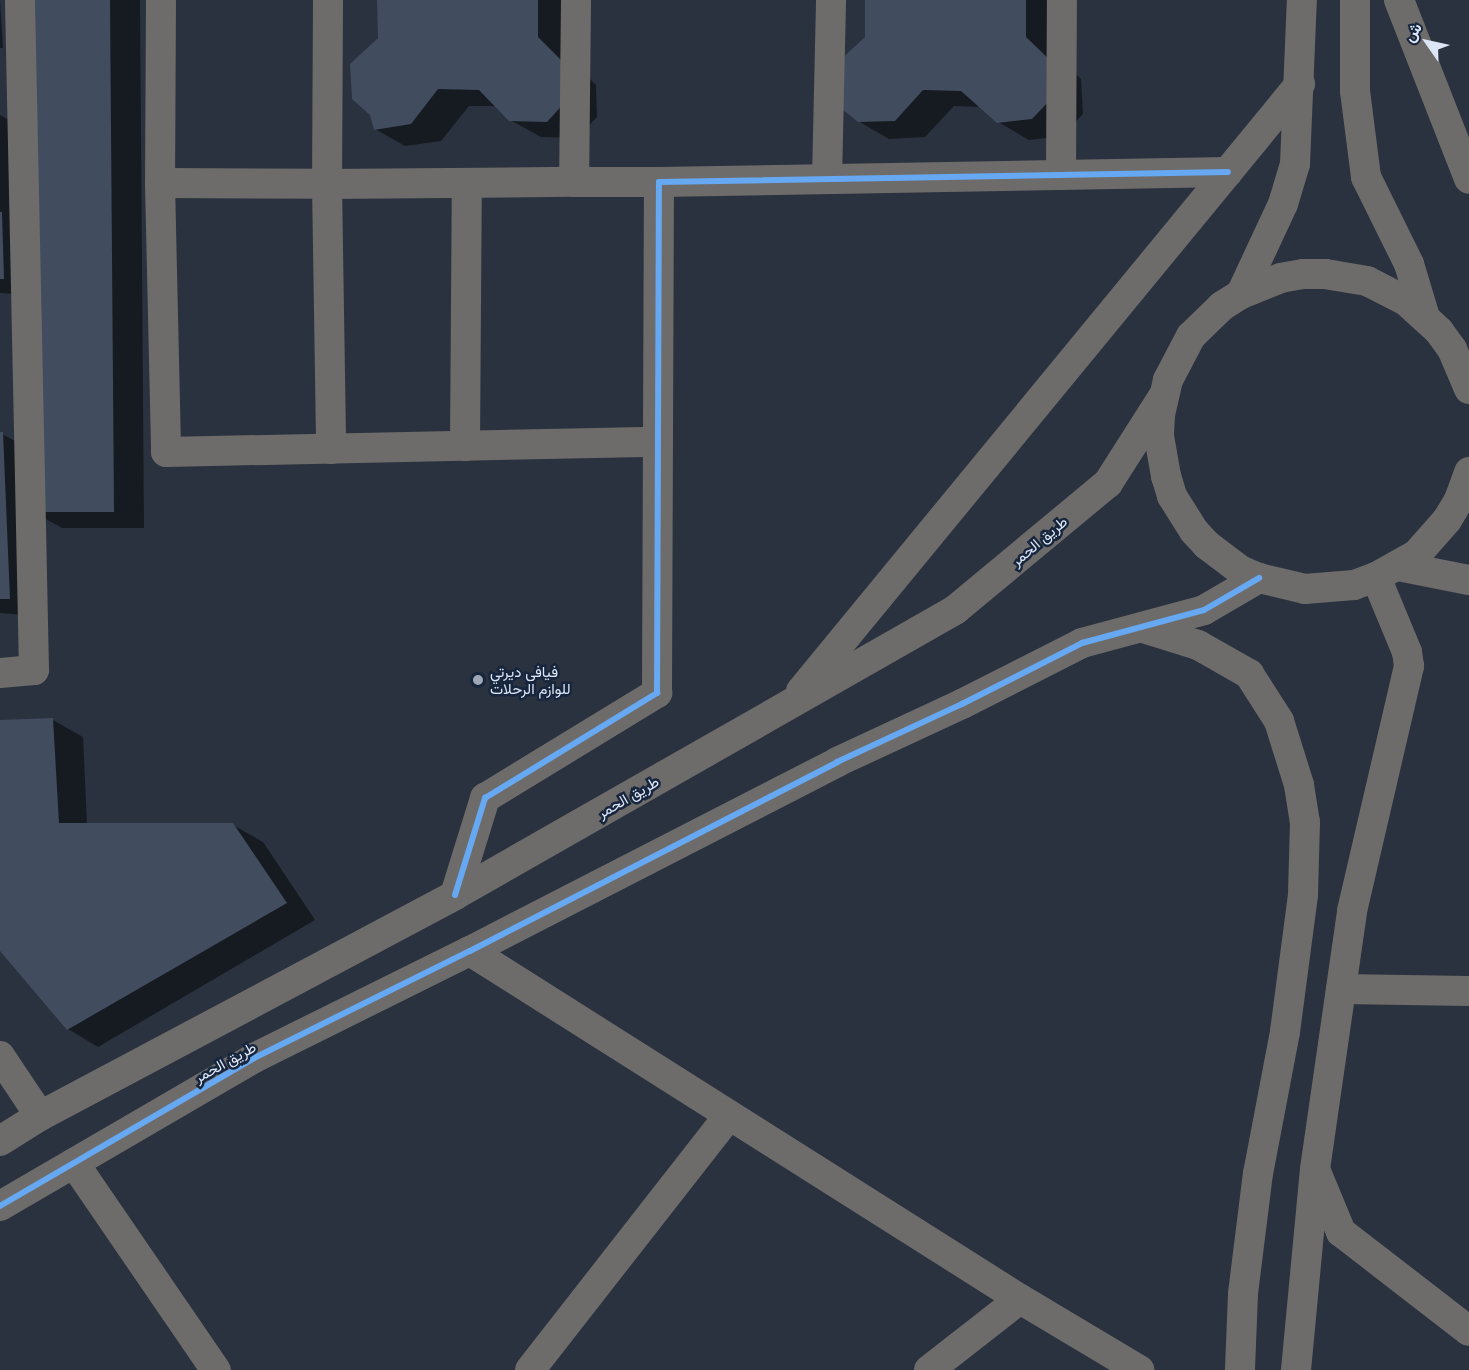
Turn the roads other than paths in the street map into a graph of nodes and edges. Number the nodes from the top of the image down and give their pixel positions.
1 (20, 0) edge
2 (161, 0) edge
3 (328, 0) edge
4 (576, 0) edge
5 (831, 0) edge
6 (1062, 0) edge
7 (1302, 0) edge
8 (1355, 0) edge
9 (1399, 0) edge
10 (1300, 84) junction
11 (1228, 172) junction
12 (1061, 175) junction
13 (827, 179) junction
14 (1469, 179) edge
15 (574, 182) junction
16 (659, 182) junction
17 (160, 183) junction
18 (467, 183) junction
19 (327, 184) junction
20 (1241, 294) junction
21 (1431, 322) junction
22 (1469, 348) edge
23 (1469, 389) edge
24 (1164, 395) junction
25 (658, 442) junction
26 (465, 446) junction
27 (331, 449) junction
28 (1469, 472) edge
29 (1387, 572) junction
30 (1259, 578) junction
31 (1469, 580) edge
32 (1143, 628) junction
33 (0, 673) edge
34 (789, 706) junction
35 (455, 895) junction
36 (470, 951) junction
37 (1341, 989) junction
38 (1469, 991) edge
39 (0, 1056) edge
40 (40, 1116) junction
41 (729, 1116) junction
42 (0, 1142) edge
43 (74, 1163) junction
44 (1315, 1169) junction
45 (0, 1206) edge
46 (1020, 1299) junction
47 (1469, 1330) edge
48 (216, 1370) edge
49 (530, 1370) edge
50 (929, 1370) edge
51 (1139, 1370) edge
52 (1240, 1370) edge
53 (1296, 1370) edge

1 - 33 street
2 - 17 street
3 - 19 street
4 - 15 street
5 - 13 street
6 - 12 street
7 - 10 street
8 - 21 street
9 - 14 street
10 - 11 street
10 - 20 street
11 - 12 street
11 - 34 street
12 - 13 street
13 - 16 street
15 - 16 street
15 - 18 street
16 - 25 street
17 - 19 street
17 - 27 street
18 - 19 street
18 - 26 street
19 - 27 street
20 - 21 street
20 - 24 street
21 - 22 street
21 - 23 street
24 - 30 street
24 - 34 street, طريق الحمر
25 - 26 street
25 - 35 street
26 - 27 street
28 - 29 street
29 - 30 street
29 - 31 street
29 - 37 street
30 - 32 street, طريق الحمر
32 - 36 street, طريق الحمر
32 - 52 street
34 - 35 street, طريق الحمر
35 - 40 street, طريق الحمر
36 - 41 street
36 - 43 street, طريق الحمر
37 - 38 street
37 - 44 street
39 - 40 street
40 - 42 street, طريق الحمر
41 - 46 street
41 - 49 street
43 - 45 street, طريق الحمر
43 - 48 street
44 - 47 street
44 - 53 street
46 - 50 street
46 - 51 street

